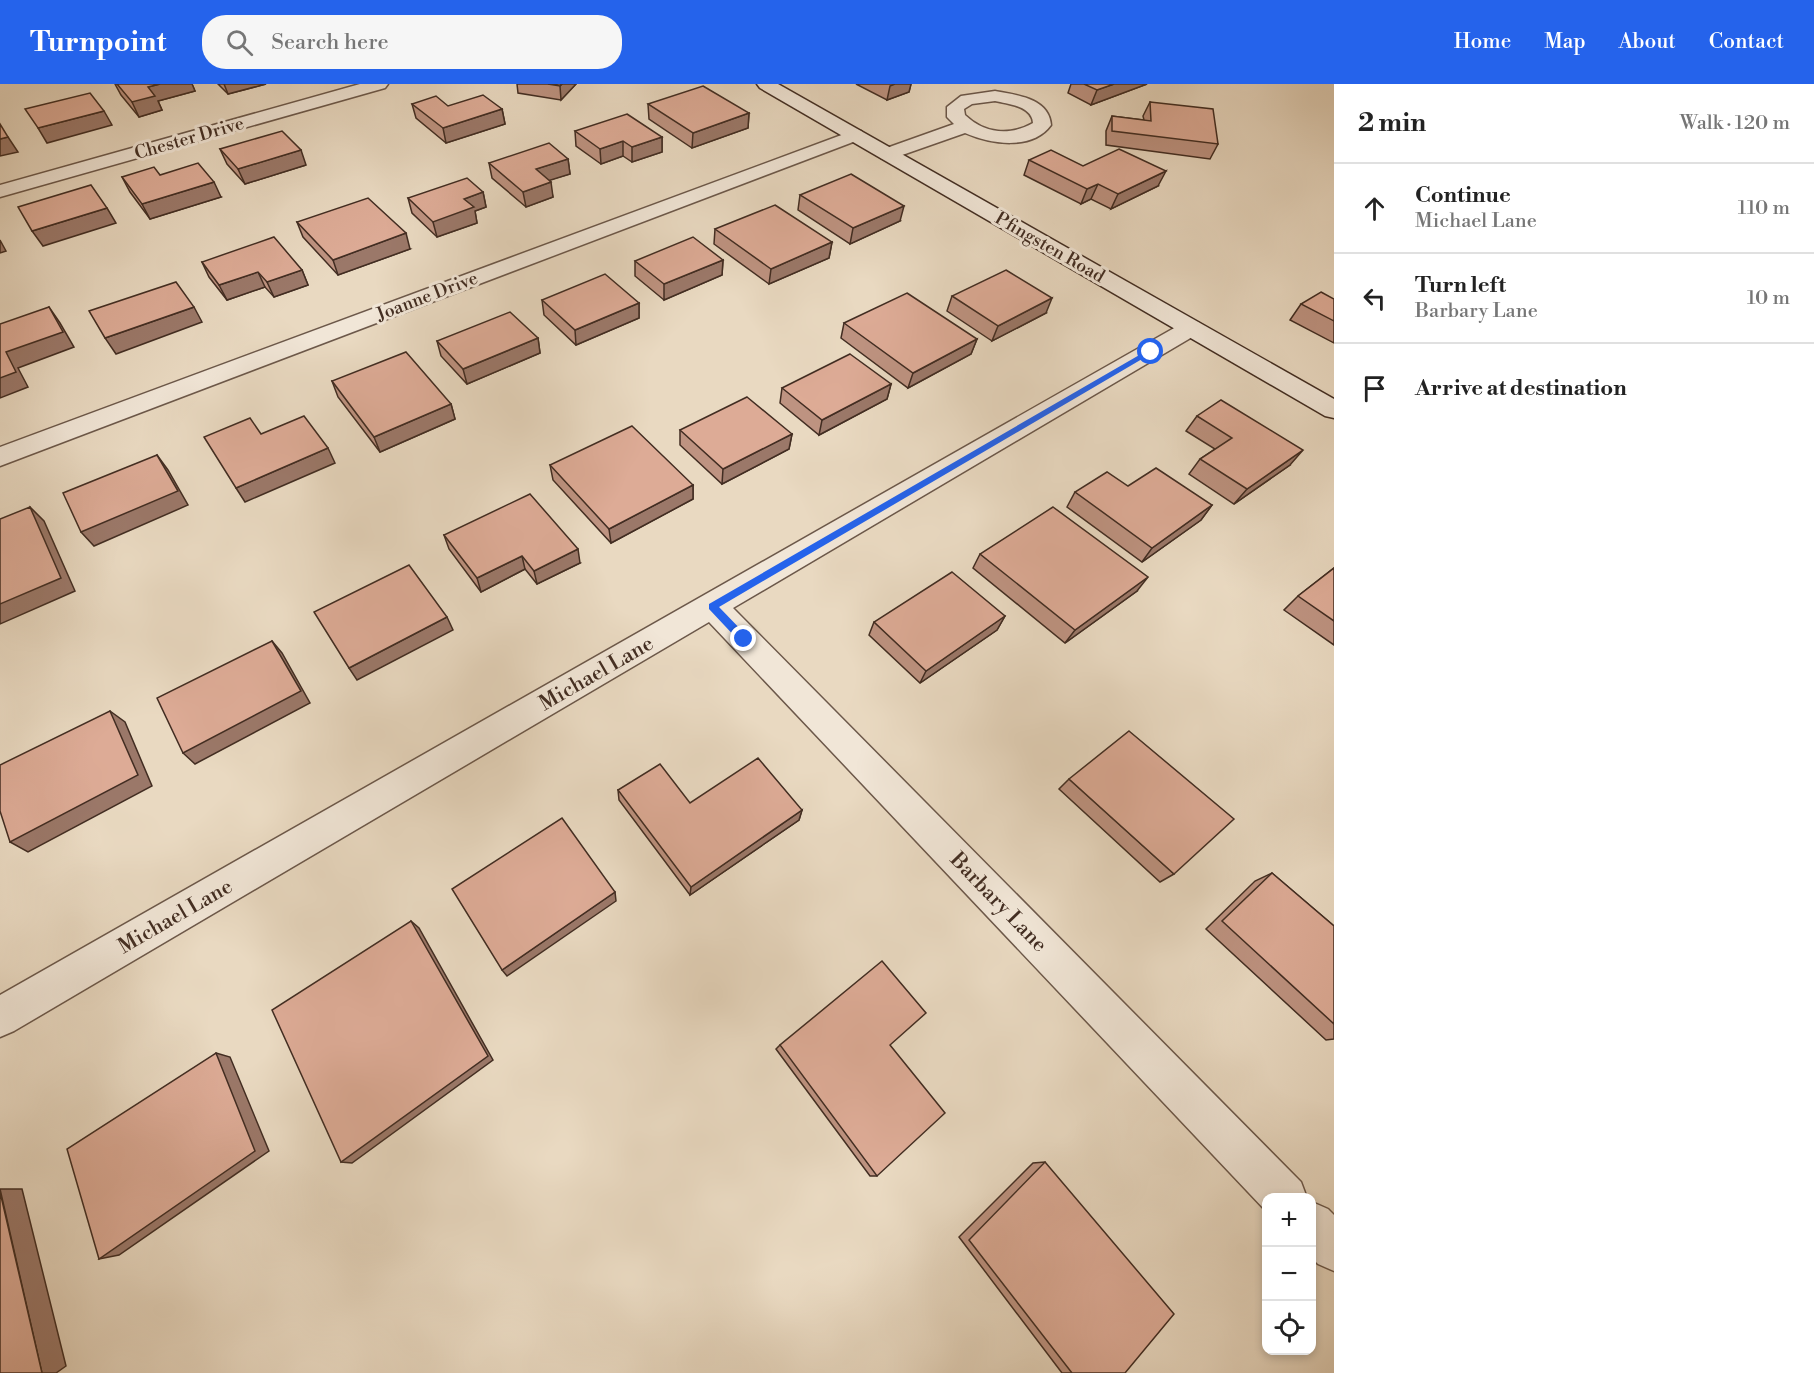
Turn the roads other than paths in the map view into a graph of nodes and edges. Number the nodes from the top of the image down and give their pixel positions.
1 (379, 84) edge
2 (766, 84) edge
3 (964, 127) dead end
4 (855, 135) junction
5 (888, 154) junction
6 (0, 191) edge
7 (1191, 328) junction
8 (1334, 410) edge
9 (0, 457) edge
10 (712, 606) junction
11 (0, 1017) edge
12 (1281, 1193) edge
13 (1316, 1230) edge
14 (1334, 1248) edge

1 - 6 street, Chester Drive
2 - 4 street, Pfingsten Road
3 - 5 street
4 - 5 street, Pfingsten Road
4 - 9 street, Joanne Drive
5 - 7 street, Pfingsten Road
7 - 8 street, Pfingsten Road
7 - 10 street, Michael Lane
10 - 11 street, Michael Lane
10 - 12 street, Barbary Lane
13 - 14 street

